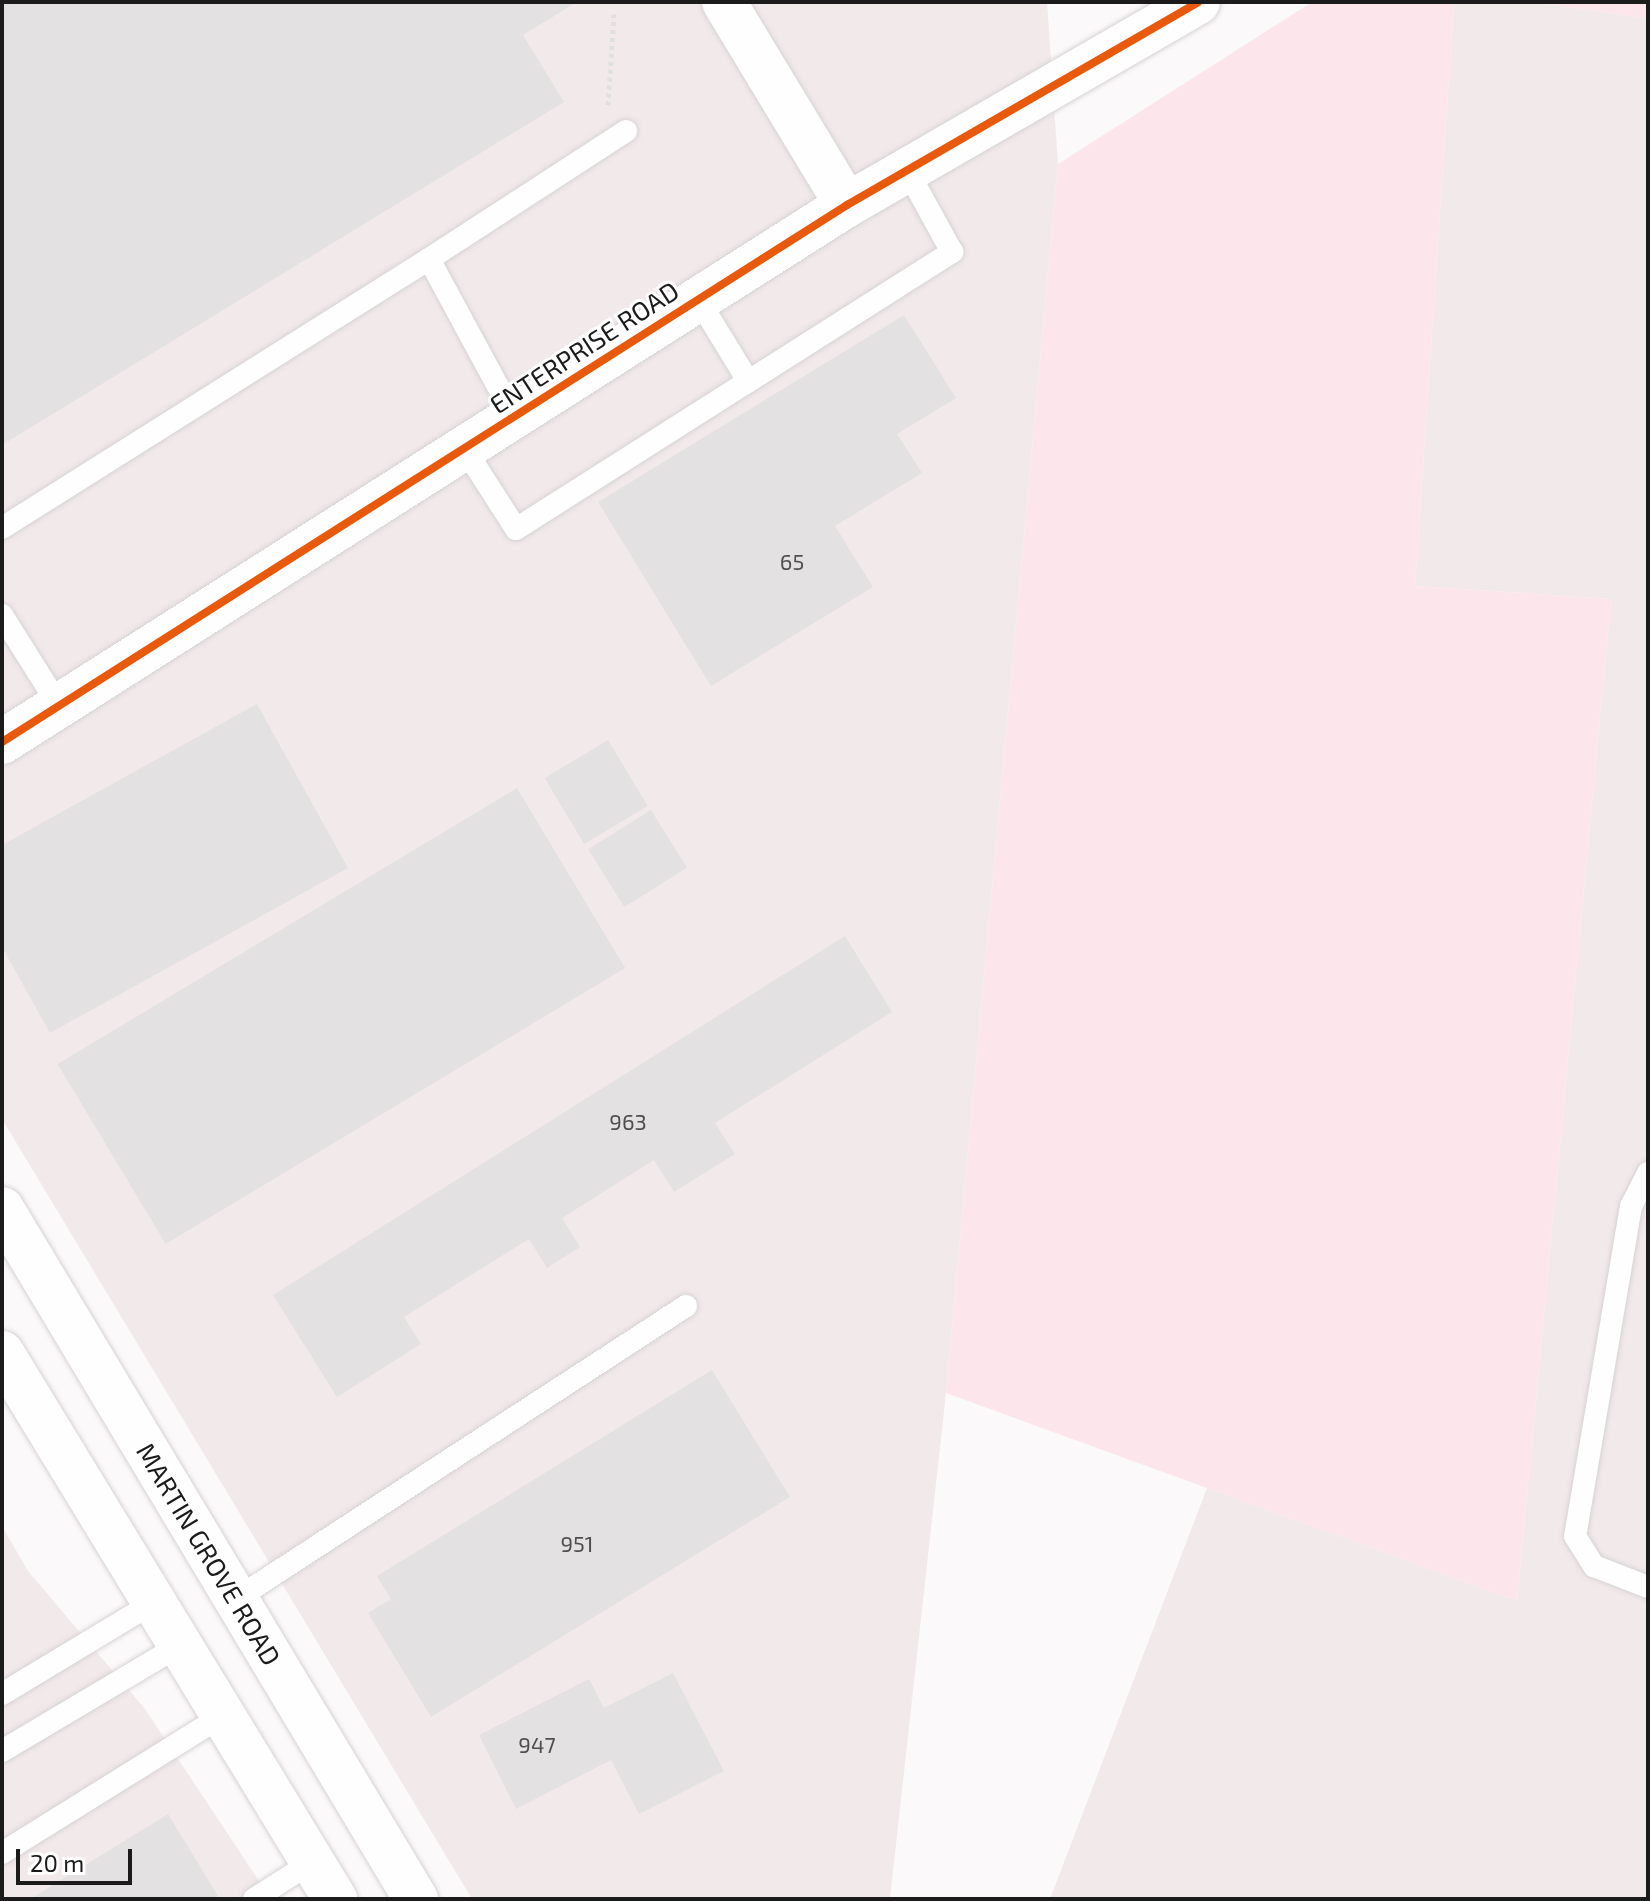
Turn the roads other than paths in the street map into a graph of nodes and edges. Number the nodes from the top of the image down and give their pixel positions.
1 (1198, 2) edge
2 (735, 6) edge
3 (626, 131) dead end
4 (907, 170) junction
5 (847, 205) junction
6 (429, 259) junction
7 (698, 299) junction
8 (748, 381) junction
9 (514, 416) junction
10 (464, 448) junction
11 (2, 528) edge
12 (2, 615) edge
13 (59, 706) junction
14 (2, 742) edge
15 (1648, 1173) edge
16 (2, 1209) edge
17 (686, 1306) dead end
18 (2, 1353) edge
19 (1648, 1587) edge
20 (236, 1599) junction
21 (153, 1603) junction
22 (179, 1646) junction
23 (2, 1694) edge
24 (222, 1716) junction
25 (2, 1751) edge
26 (2, 1853) edge
27 (312, 1862) junction
28 (254, 1899) edge
29 (335, 1899) edge
30 (416, 1899) edge

1 - 4 street, ENTERPRISE ROAD
2 - 5 street
3 - 6 lane
4 - 5 street, ENTERPRISE ROAD
4 - 8 lane
5 - 7 street, ENTERPRISE ROAD
6 - 9 lane
6 - 11 lane
7 - 8 lane
7 - 9 street, ENTERPRISE ROAD
8 - 10 lane
9 - 10 street, ENTERPRISE ROAD
10 - 13 street, ENTERPRISE ROAD
12 - 13 lane
13 - 14 street, ENTERPRISE ROAD
15 - 19 lane
16 - 20 street, MARTIN GROVE ROAD
17 - 20 lane
18 - 21 street
20 - 30 street, MARTIN GROVE ROAD
21 - 22 street
21 - 23 lane
22 - 24 street
22 - 25 lane
24 - 26 lane
24 - 27 street
27 - 28 lane
27 - 29 street

